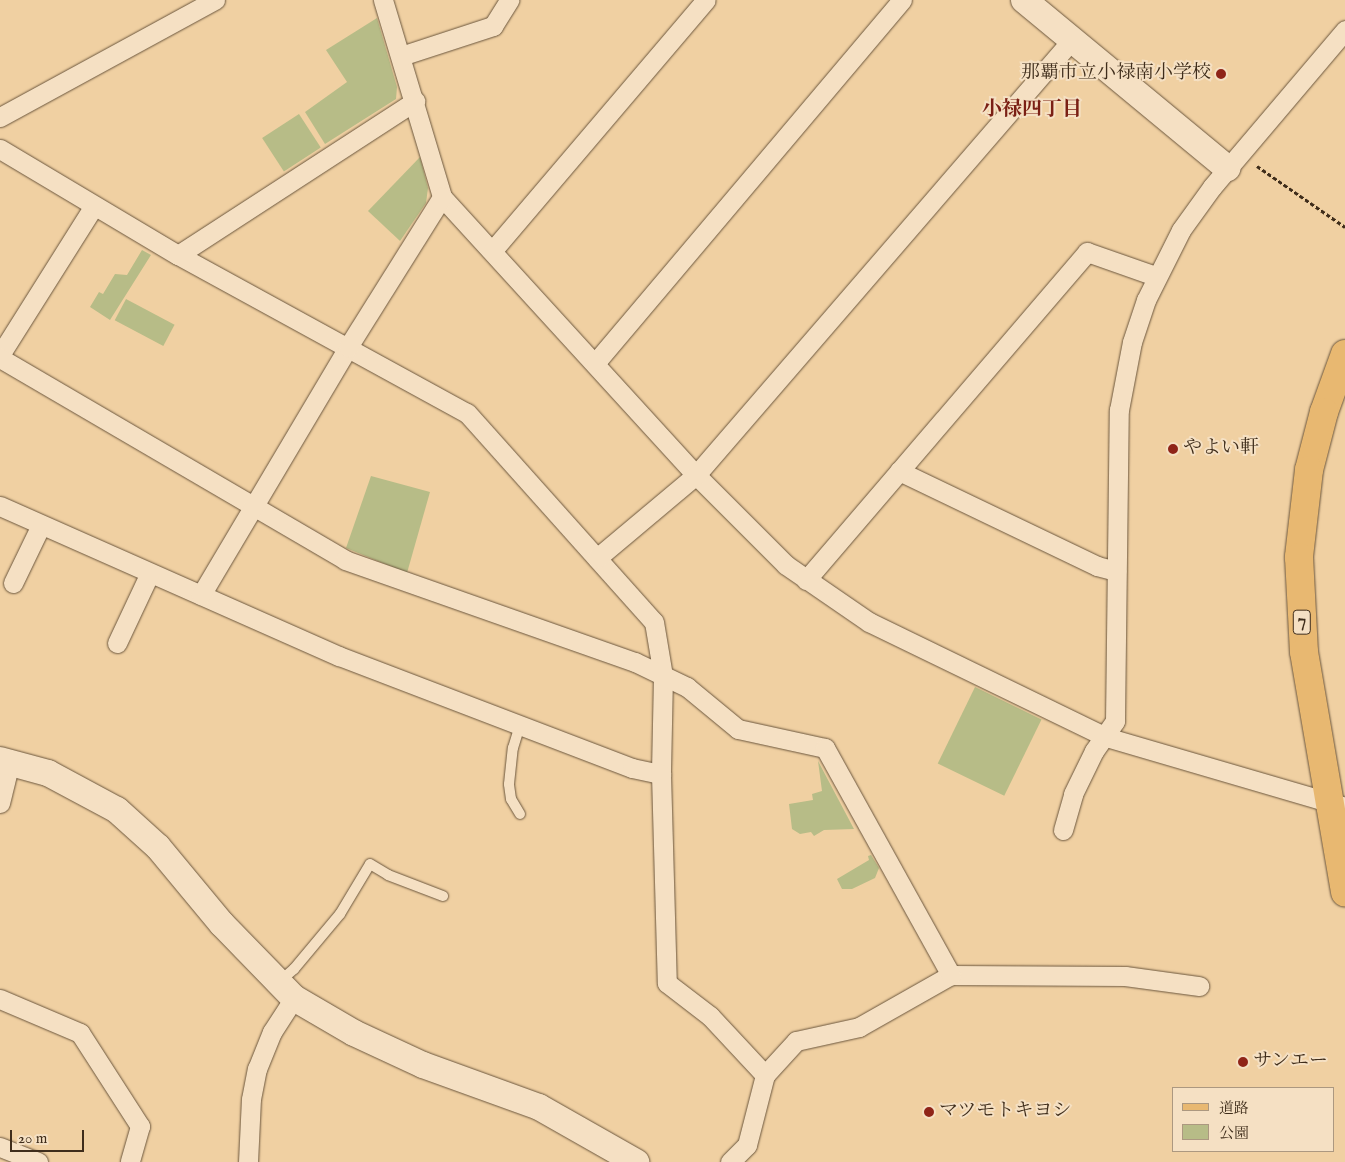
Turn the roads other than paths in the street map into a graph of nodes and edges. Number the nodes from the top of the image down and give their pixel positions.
1 (214, 0) edge
2 (383, 0) edge
3 (509, 0) edge
4 (706, 0) edge
5 (902, 0) edge
6 (1024, 0) edge
7 (1345, 30) edge
8 (1070, 42) junction
9 (401, 56) junction
10 (414, 101) junction
11 (0, 117) edge
12 (0, 149) edge
13 (1233, 161) junction
14 (442, 197) junction
15 (94, 206) junction
16 (494, 250) junction
17 (178, 255) junction
18 (1155, 276) junction
19 (348, 347) junction
20 (0, 354) edge
21 (1345, 354) edge
22 (0, 358) edge
23 (596, 362) junction
24 (899, 470) junction
25 (696, 475) junction
26 (0, 506) edge
27 (254, 509) junction
28 (41, 525) junction
29 (597, 558) junction
30 (1116, 571) junction
31 (150, 573) junction
32 (806, 580) junction
33 (13, 583) dead end
34 (201, 596) junction
35 (117, 643) dead end
36 (663, 676) junction
37 (520, 725) junction
38 (1106, 737) junction
39 (5, 761) edge
40 (661, 774) junction
41 (0, 803) edge
42 (1336, 804) edge
43 (520, 814) dead end
44 (1063, 830) dead end
45 (1345, 892) edge
46 (443, 896) dead end
47 (951, 975) junction
48 (1199, 986) dead end
49 (286, 990) junction
50 (0, 999) edge
51 (766, 1075) junction
52 (0, 1147) edge
53 (38, 1162) edge
54 (130, 1162) edge
55 (248, 1162) edge
56 (636, 1162) edge
57 (730, 1162) edge

1 - 11 street
2 - 9 street
3 - 9 street
4 - 16 street
5 - 23 street
6 - 8 street
7 - 13 street
8 - 13 street
8 - 25 street
9 - 10 street
10 - 14 street
10 - 17 street
12 - 15 street
13 - 18 street
14 - 16 street
14 - 19 street
15 - 17 street
15 - 20 street
16 - 23 street
17 - 19 street
18 - 24 street
18 - 30 street
19 - 27 street
19 - 29 street
21 - 42 main road, 7
22 - 27 street
23 - 25 street
24 - 30 street
24 - 32 street
25 - 29 street
25 - 32 street
26 - 28 street
27 - 34 street
27 - 36 street
28 - 31 street
28 - 33 street
29 - 36 street
30 - 38 street
31 - 34 street
31 - 35 street
32 - 38 street
34 - 37 street
36 - 40 street
36 - 47 street
37 - 40 street
37 - 43 lane
38 - 42 street
38 - 44 street
39 - 41 street
39 - 49 street
40 - 51 street
42 - 45 main road, 7
46 - 49 lane
47 - 48 street
47 - 51 street
49 - 55 street
49 - 56 street
50 - 54 street
51 - 57 street
52 - 53 street

